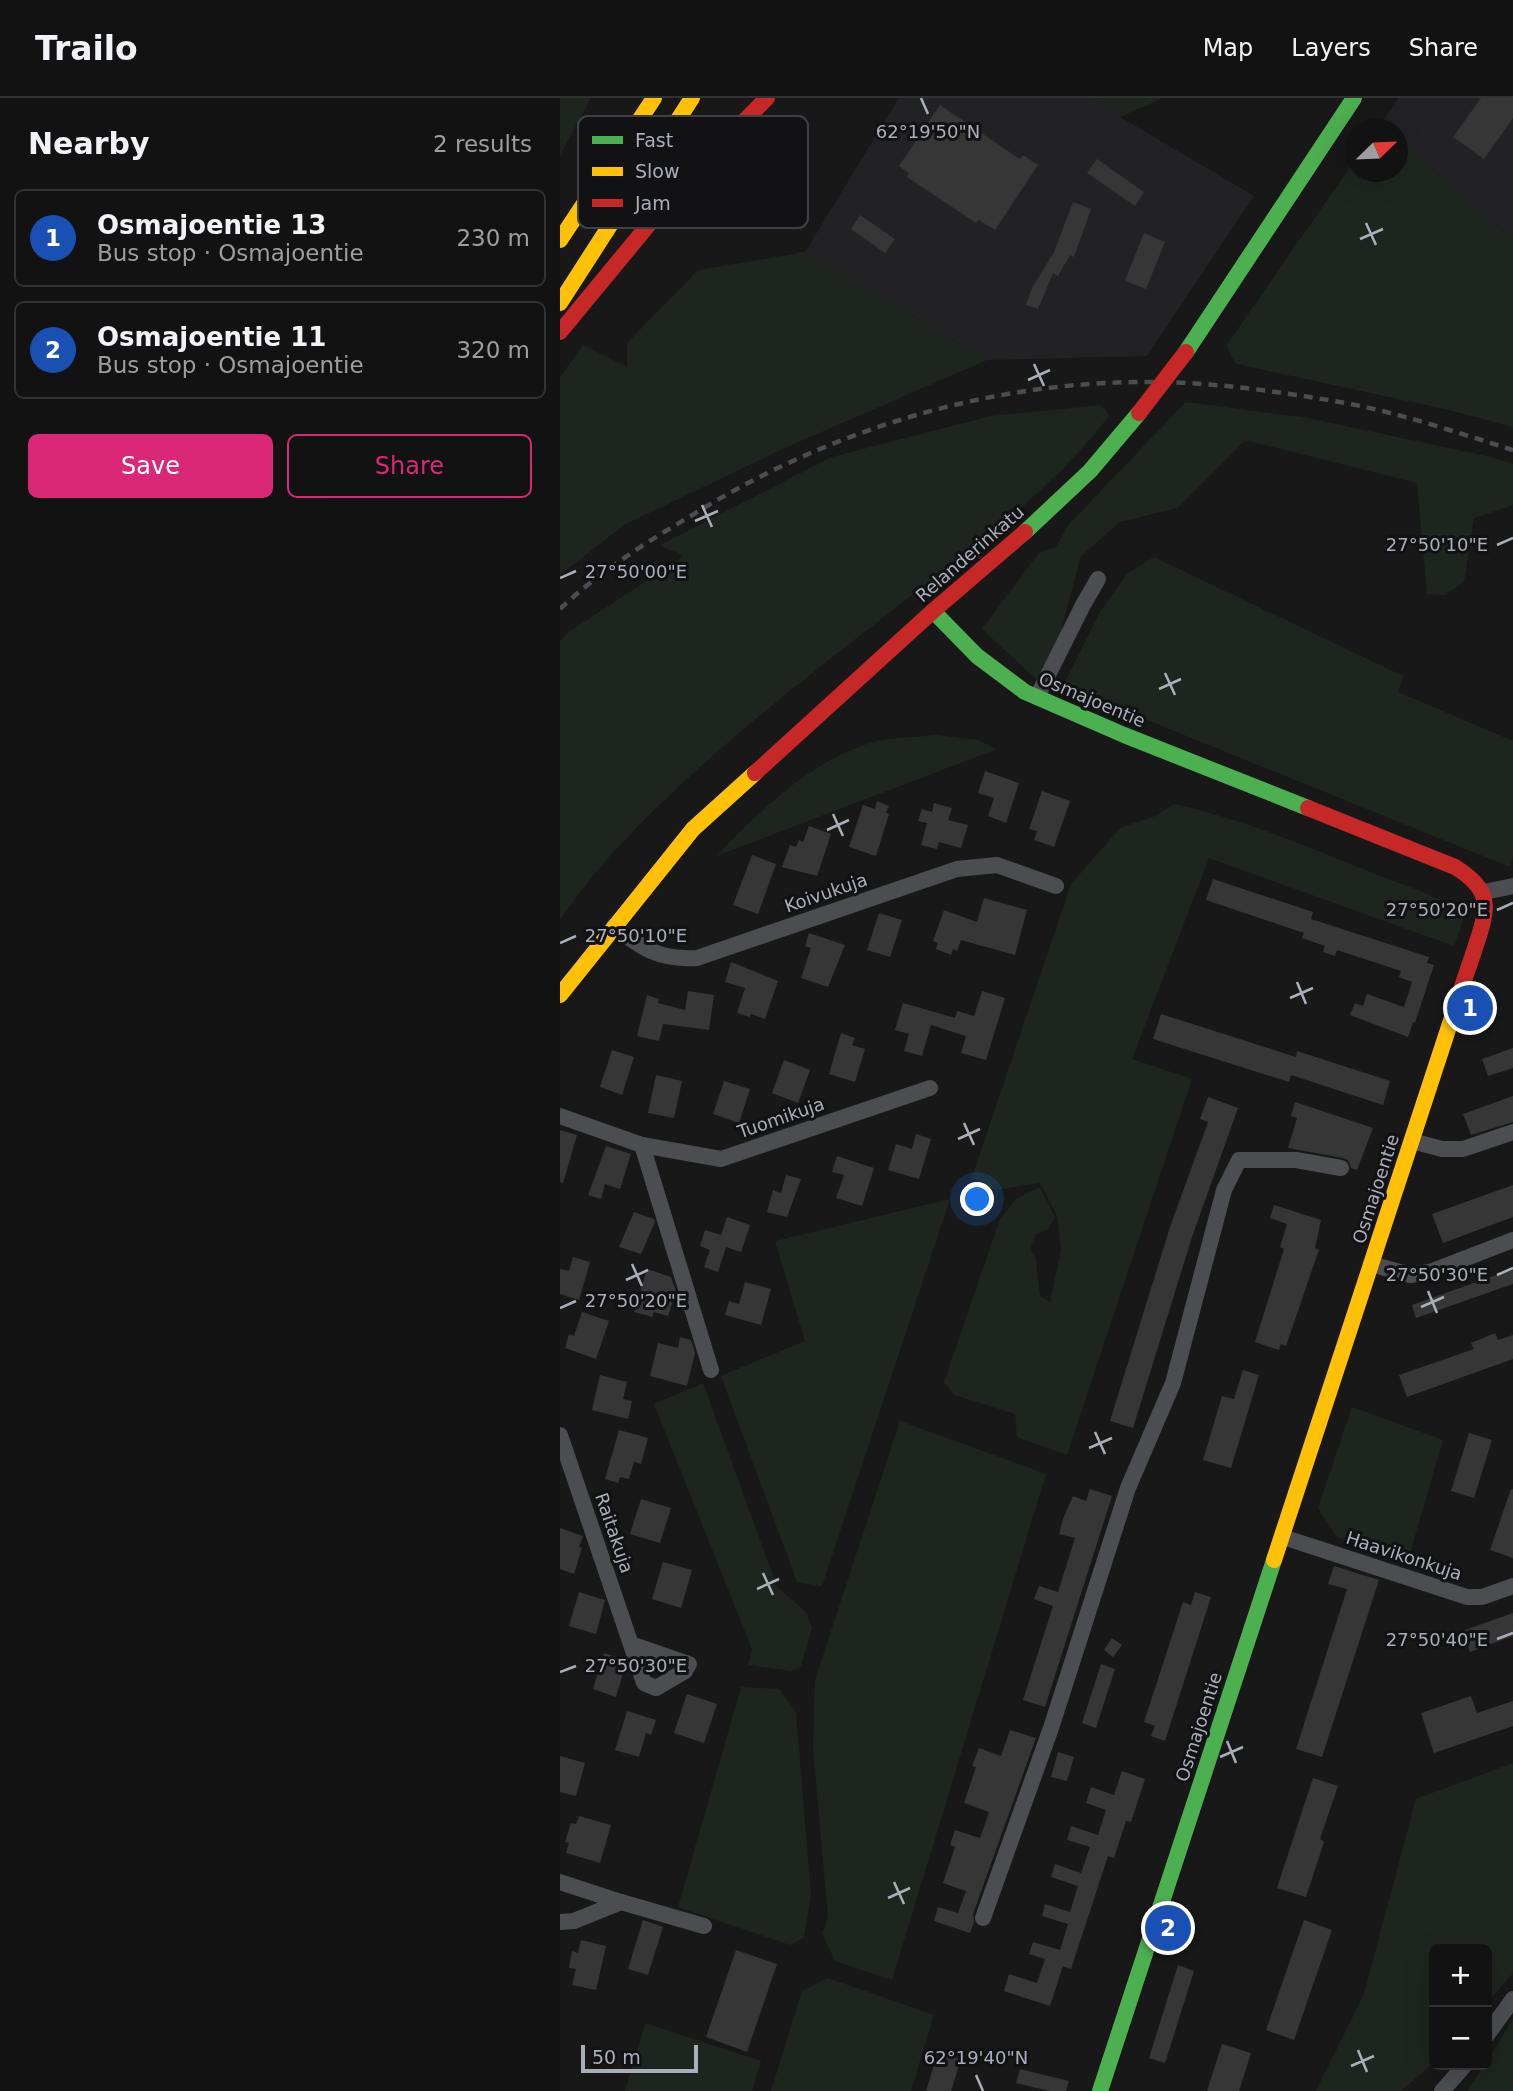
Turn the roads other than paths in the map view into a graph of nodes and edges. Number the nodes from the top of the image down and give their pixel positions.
1 (654, 98) edge
2 (692, 98) edge
3 (767, 98) edge
4 (1354, 98) edge
5 (642, 116) edge
6 (680, 116) edge
7 (749, 116) edge
8 (578, 213) edge
9 (608, 228) edge
10 (644, 228) edge
11 (560, 240) edge
12 (560, 303) edge
13 (560, 332) edge
14 (1098, 579) dead end
15 (933, 611) junction
16 (1037, 697) junction
17 (1056, 886) dead end
18 (1513, 886) edge
19 (1484, 892) junction
20 (614, 926) junction
21 (560, 995) edge
22 (930, 1088) dead end
23 (560, 1116) edge
24 (1513, 1132) edge
25 (1412, 1141) junction
26 (642, 1145) junction
27 (1341, 1168) dead end
28 (1513, 1240) edge
29 (1371, 1264) junction
30 (711, 1370) dead end
31 (560, 1435) edge
32 (1124, 1472) dead end
33 (1128, 1488) junction
34 (1283, 1537) junction
35 (1513, 1586) edge
36 (631, 1644) dead end
37 (560, 1882) edge
38 (621, 1902) junction
39 (983, 1918) dead end
40 (560, 1922) edge
41 (704, 1926) dead end
42 (1513, 1999) edge
43 (1492, 2028) edge
44 (1461, 2070) edge
45 (1100, 2091) edge
46 (1442, 2091) edge

1 - 5 main road
2 - 6 main road
3 - 7 main road
4 - 15 main road, Relanderinkatu, bridge
8 - 11 main road
9 - 12 main road
10 - 13 main road
14 - 16 street
15 - 16 main road, Osmajoentie
15 - 20 main road, Relanderinkatu
16 - 19 main road, Osmajoentie
17 - 20 street, Koivukuja
18 - 19 street
19 - 25 main road, Osmajoentie
20 - 21 main road, Relanderinkatu
22 - 26 street, Tuomikuja
23 - 26 street, Tuomikuja
24 - 25 street
25 - 29 main road, Osmajoentie
26 - 30 street
27 - 33 street
28 - 29 street
29 - 34 main road, Osmajoentie
31 - 36 street, Raitakuja
32 - 33 street
33 - 39 street
34 - 35 street, Haavikonkuja
34 - 45 main road, Osmajoentie
37 - 38 street
38 - 40 street
38 - 41 street
42 - 43 street
44 - 46 street

